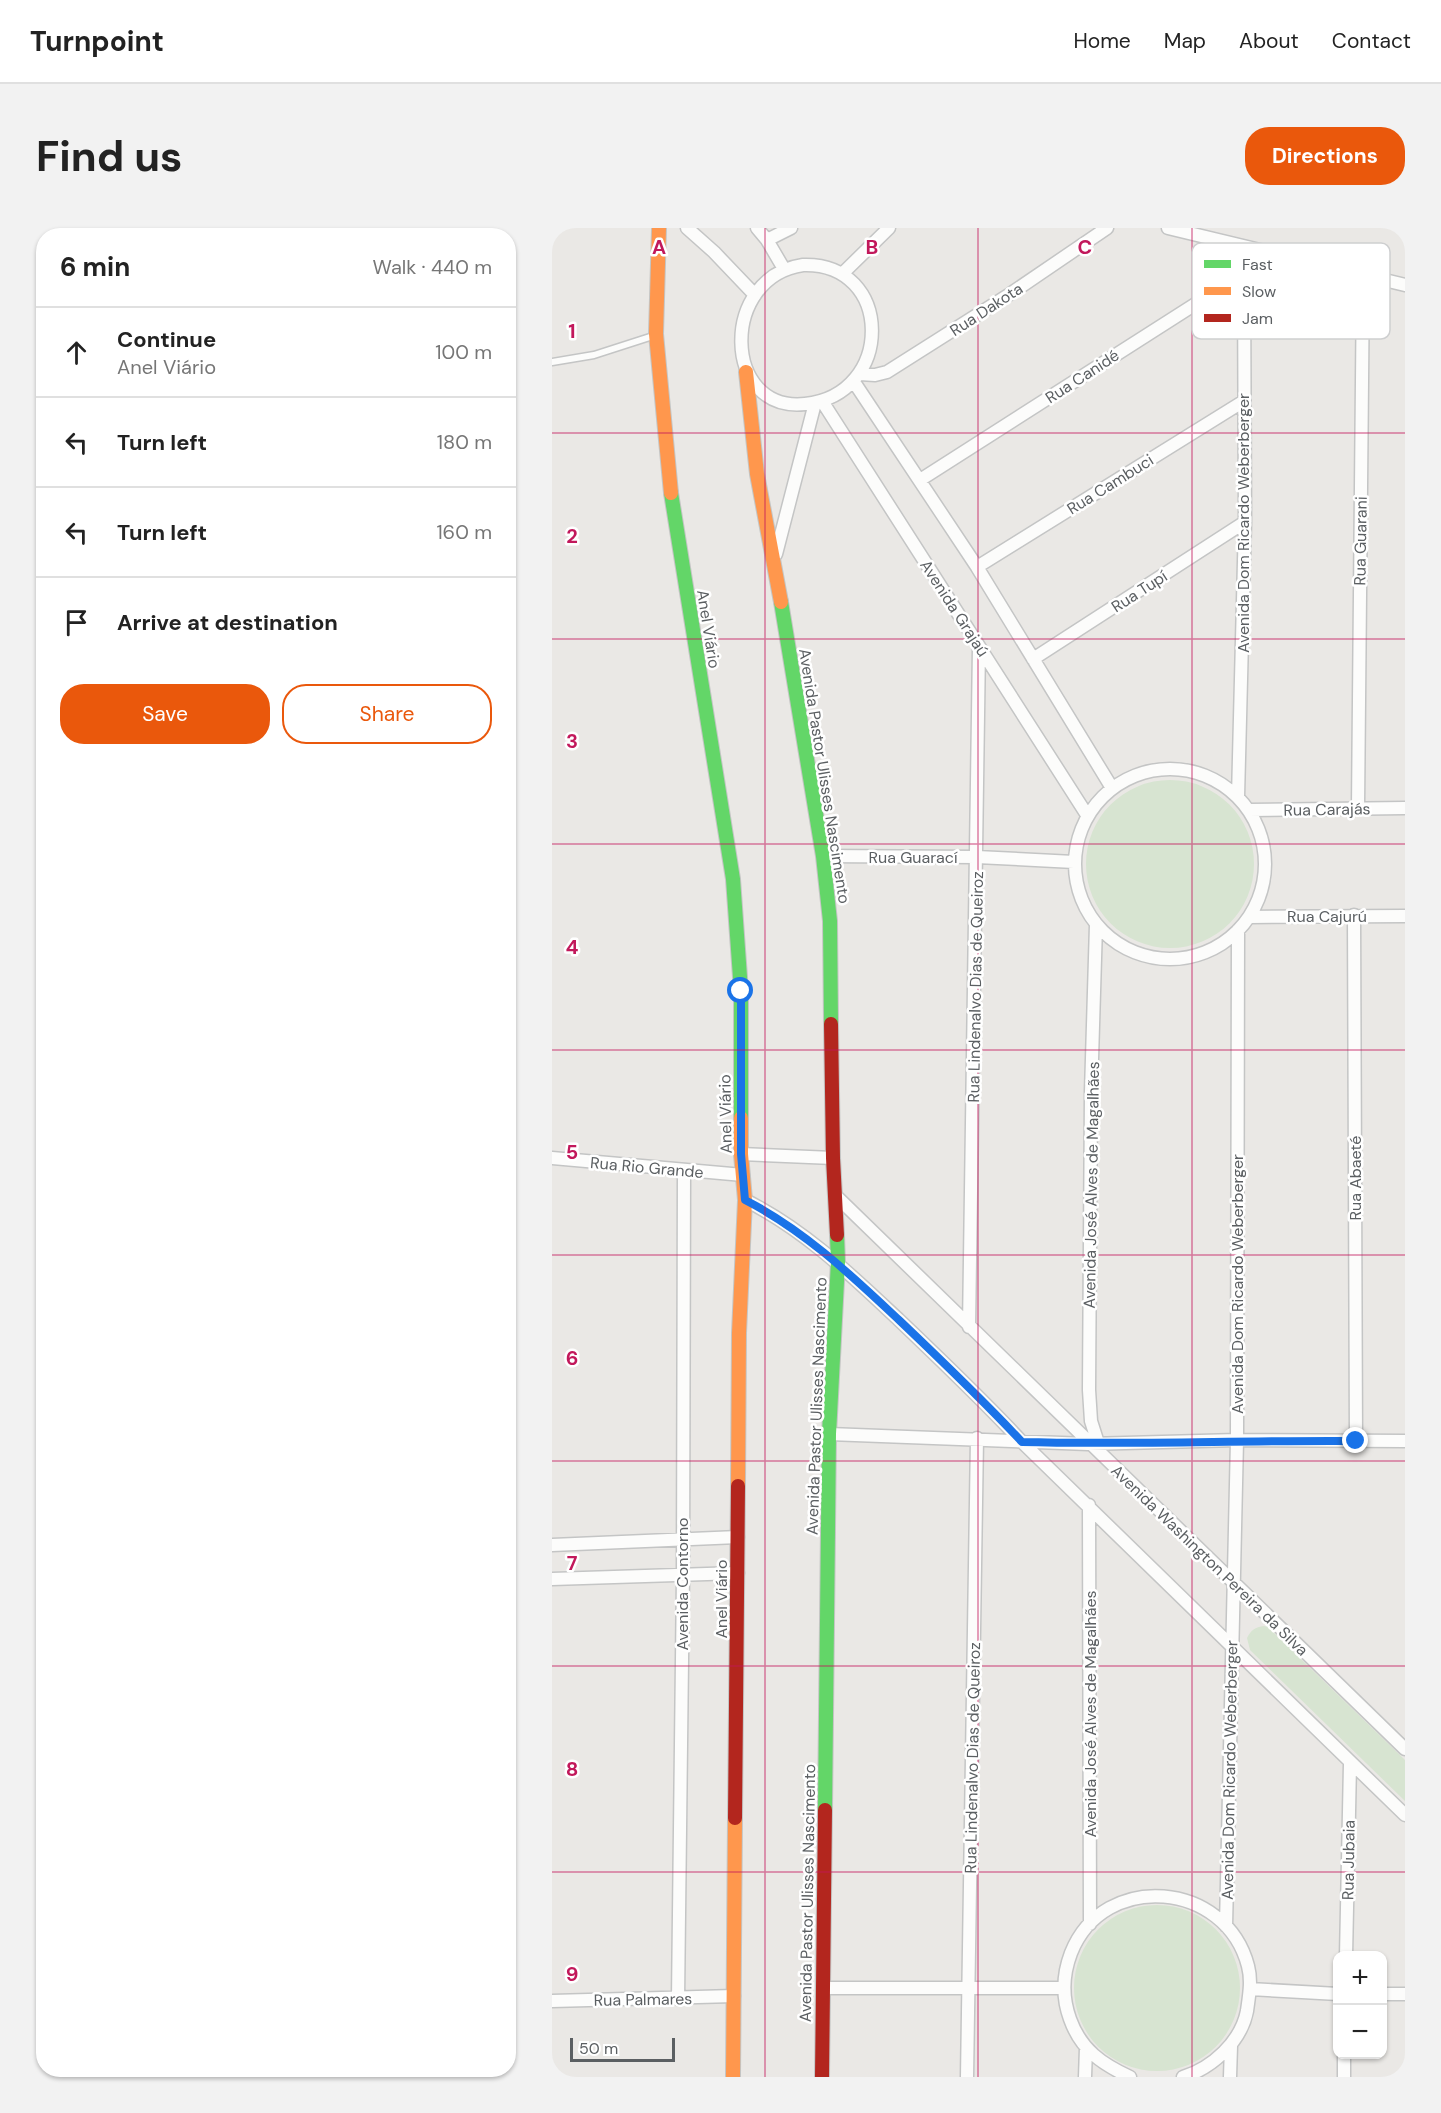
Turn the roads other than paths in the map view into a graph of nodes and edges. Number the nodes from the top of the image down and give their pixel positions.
1 (659, 228) edge
2 (687, 228) edge
3 (757, 228) edge
4 (791, 228) edge
5 (890, 228) edge
6 (1107, 228) edge
7 (1168, 228) edge
8 (767, 240) junction
9 (1226, 243) edge
10 (784, 269) junction
11 (842, 274) junction
12 (1390, 281) edge
13 (1405, 285) edge
14 (755, 295) junction
15 (1192, 306) edge
16 (656, 334) junction
17 (1244, 339) edge
18 (1362, 339) edge
19 (552, 362) edge
20 (746, 372) junction
21 (857, 378) junction
22 (1244, 401) junction
23 (818, 402) junction
24 (920, 480) junction
25 (1245, 522) junction
26 (774, 561) junction
27 (976, 567) junction
28 (980, 647) junction
29 (1034, 659) junction
30 (1112, 788) junction
31 (1238, 797) junction
32 (1358, 807) junction
33 (1405, 808) edge
34 (1249, 810) junction
35 (1087, 815) junction
36 (823, 856) junction
37 (977, 857) junction
38 (1074, 862) junction
39 (1354, 915) junction
40 (1250, 916) junction
41 (1405, 916) edge
42 (1096, 925) junction
43 (1238, 930) junction
44 (741, 1154) junction
45 (552, 1158) edge
46 (833, 1158) junction
47 (684, 1170) junction
48 (743, 1175) junction
49 (835, 1195) junction
50 (745, 1200) junction
51 (838, 1262) junction
52 (969, 1326) junction
53 (829, 1434) junction
54 (977, 1438) junction
55 (1237, 1440) junction
56 (1356, 1441) junction
57 (1405, 1441) edge
58 (1022, 1442) junction
59 (1093, 1443) junction
60 (1089, 1505) junction
61 (738, 1537) junction
62 (682, 1539) junction
63 (552, 1545) edge
64 (738, 1573) junction
65 (683, 1575) junction
66 (552, 1579) edge
67 (1233, 1581) junction
68 (1231, 1645) junction
69 (1405, 1749) edge
70 (1350, 1764) junction
71 (1405, 1815) edge
72 (1089, 1923) junction
73 (1226, 1926) junction
74 (1346, 1951) edge
75 (968, 1987) junction
76 (823, 1988) junction
77 (1064, 1988) junction
78 (1250, 1989) junction
79 (1333, 1994) edge
80 (1387, 1994) edge
81 (1405, 1994) edge
82 (734, 1996) junction
83 (678, 1999) junction
84 (552, 2001) edge
85 (1230, 2046) junction
86 (1086, 2048) junction
87 (1344, 2059) edge
88 (733, 2077) edge
89 (822, 2077) edge
90 (967, 2077) edge
91 (1085, 2077) edge
92 (1130, 2077) edge
93 (1183, 2077) edge
94 (1230, 2077) edge
95 (1344, 2077) edge

1 - 16 main road, Anel Viário
2 - 14 street
3 - 8 street
4 - 8 street
5 - 11 street
6 - 21 street, Rua Dakota
7 - 9 street
8 - 10 street
10 - 11 street
10 - 14 street
11 - 21 street
12 - 13 street
14 - 20 street
15 - 24 street, Rua Canidé
16 - 19 lane
16 - 44 main road, Anel Viário
17 - 22 street, Avenida Dom Ricardo Weberberger
18 - 32 street, Rua Guarani
20 - 23 street
20 - 26 main road, Avenida Pastor Ulisses Nascimento
21 - 23 street
21 - 24 street
22 - 25 street, Avenida Dom Ricardo Weberberger
22 - 27 street, Rua Cambuci
23 - 26 street
23 - 28 street, Avenida Grajaú
24 - 27 street
25 - 29 street, Rua Tupí
25 - 31 street, Avenida Dom Ricardo Weberberger
26 - 36 main road, Avenida Pastor Ulisses Nascimento
27 - 29 street
28 - 35 street, Avenida Grajaú
28 - 37 street, Rua Lindenalvo Dias de Queiroz
29 - 30 street
30 - 31 street
30 - 35 street
31 - 34 street
32 - 33 street, Rua Carajás
32 - 34 street, Rua Carajás
34 - 40 street
35 - 38 street
36 - 37 street, Rua Guarací
36 - 46 main road, Avenida Pastor Ulisses Nascimento
37 - 38 street, Rua Guarací
37 - 52 street, Rua Lindenalvo Dias de Queiroz
38 - 42 street
39 - 40 street, Rua Cajurú
39 - 41 street, Rua Cajurú
39 - 56 street, Rua Abaeté
40 - 43 street
42 - 43 street
42 - 59 street, Avenida José Alves de Magalhães
43 - 55 street, Avenida Dom Ricardo Weberberger
44 - 46 street
44 - 48 main road, Anel Viário
45 - 47 street, Rua Rio Grande
46 - 49 main road, Avenida Pastor Ulisses Nascimento
47 - 48 street, Rua Rio Grande
47 - 62 street, Avenida Contorno
48 - 50 main road, Anel Viário
49 - 51 main road, Avenida Pastor Ulisses Nascimento
49 - 52 street, Avenida Washington Pereira da Silva
50 - 51 street
50 - 61 main road, Anel Viário
51 - 53 main road, Avenida Pastor Ulisses Nascimento
51 - 58 street
52 - 59 street, Avenida Washington Pereira da Silva
53 - 54 street
53 - 76 main road, Avenida Pastor Ulisses Nascimento
54 - 58 street
54 - 75 street, Rua Lindenalvo Dias de Queiroz
55 - 56 street
55 - 59 street
55 - 67 street, Avenida Dom Ricardo Weberberger
56 - 57 street
58 - 59 street
58 - 60 street
59 - 67 street, Avenida Washington Pereira da Silva
60 - 68 street
60 - 72 street, Avenida José Alves de Magalhães
61 - 62 street
61 - 64 main road, Anel Viário
62 - 63 street
62 - 65 street, Avenida Contorno
64 - 65 street
64 - 82 main road, Anel Viário
65 - 66 street
65 - 83 street, Avenida Contorno
67 - 68 street, Avenida Dom Ricardo Weberberger
67 - 69 street, Avenida Washington Pereira da Silva
68 - 70 street
68 - 73 street, Avenida Dom Ricardo Weberberger
70 - 71 street
70 - 74 street, Rua Jubaia
72 - 73 street
72 - 77 street
73 - 78 street
75 - 76 street
75 - 77 street
75 - 90 street, Rua Lindenalvo Dias de Queiroz
76 - 89 main road, Avenida Pastor Ulisses Nascimento
77 - 86 street
78 - 79 street
78 - 85 street
80 - 81 street
82 - 83 street, Rua Palmares
82 - 88 main road, Anel Viário
83 - 84 street, Rua Palmares
85 - 93 street
85 - 94 street
86 - 91 street
86 - 92 street
87 - 95 street

